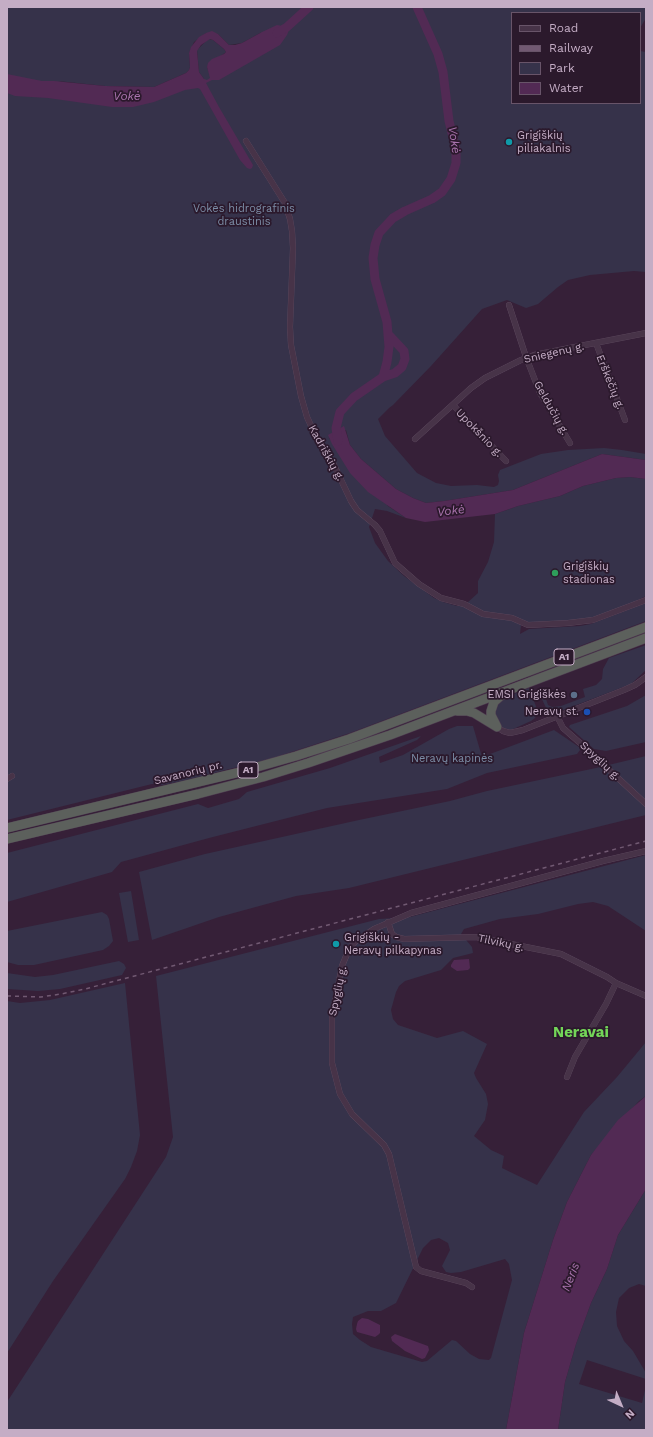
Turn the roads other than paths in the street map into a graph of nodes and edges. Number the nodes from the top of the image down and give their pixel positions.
1 (246, 141) dead end
2 (509, 305) dead end
3 (646, 333) edge
4 (596, 343) junction
5 (526, 358) junction
6 (453, 405) junction
7 (625, 420) dead end
8 (416, 439) dead end
9 (570, 443) dead end
10 (506, 461) dead end
11 (646, 600) edge
12 (646, 626) edge
13 (646, 638) edge
14 (605, 653) junction
15 (601, 663) dead end
16 (646, 677) edge
17 (514, 687) junction
18 (449, 712) junction
19 (556, 716) junction
20 (496, 727) junction
21 (236, 773) junction
22 (646, 804) edge
23 (7, 822) edge
24 (7, 828) edge
25 (7, 840) edge
26 (646, 851) edge
27 (388, 922) junction
28 (616, 983) junction
29 (646, 996) edge
30 (567, 1077) dead end
31 (472, 1287) dead end

1 - 11 street, Kadriškių g.
2 - 5 street, Geldučių g.
3 - 4 street, Sniegenų g.
4 - 5 street, Sniegenų g.
4 - 7 street, Erškėčių g.
5 - 6 street, Sniegenų g.
5 - 9 street, Geldučių g.
6 - 8 street, Sniegenų g.
6 - 10 street, Upokšnio g.
12 - 21 highway, Savanorių pr. / A1
13 - 14 highway, A1
14 - 15 highway
14 - 17 highway, A1
16 - 19 street
17 - 18 highway, A1
17 - 20 highway
18 - 20 highway
18 - 25 highway, Savanorių pr. / A1
19 - 20 street
19 - 22 street, Spyglių g.
21 - 23 highway
21 - 24 highway, Savanorių pr. / A1
26 - 27 street, Spyglių g.
27 - 28 street, Tilvikų g.
27 - 31 street, Spyglių g.
28 - 29 street
28 - 30 street

